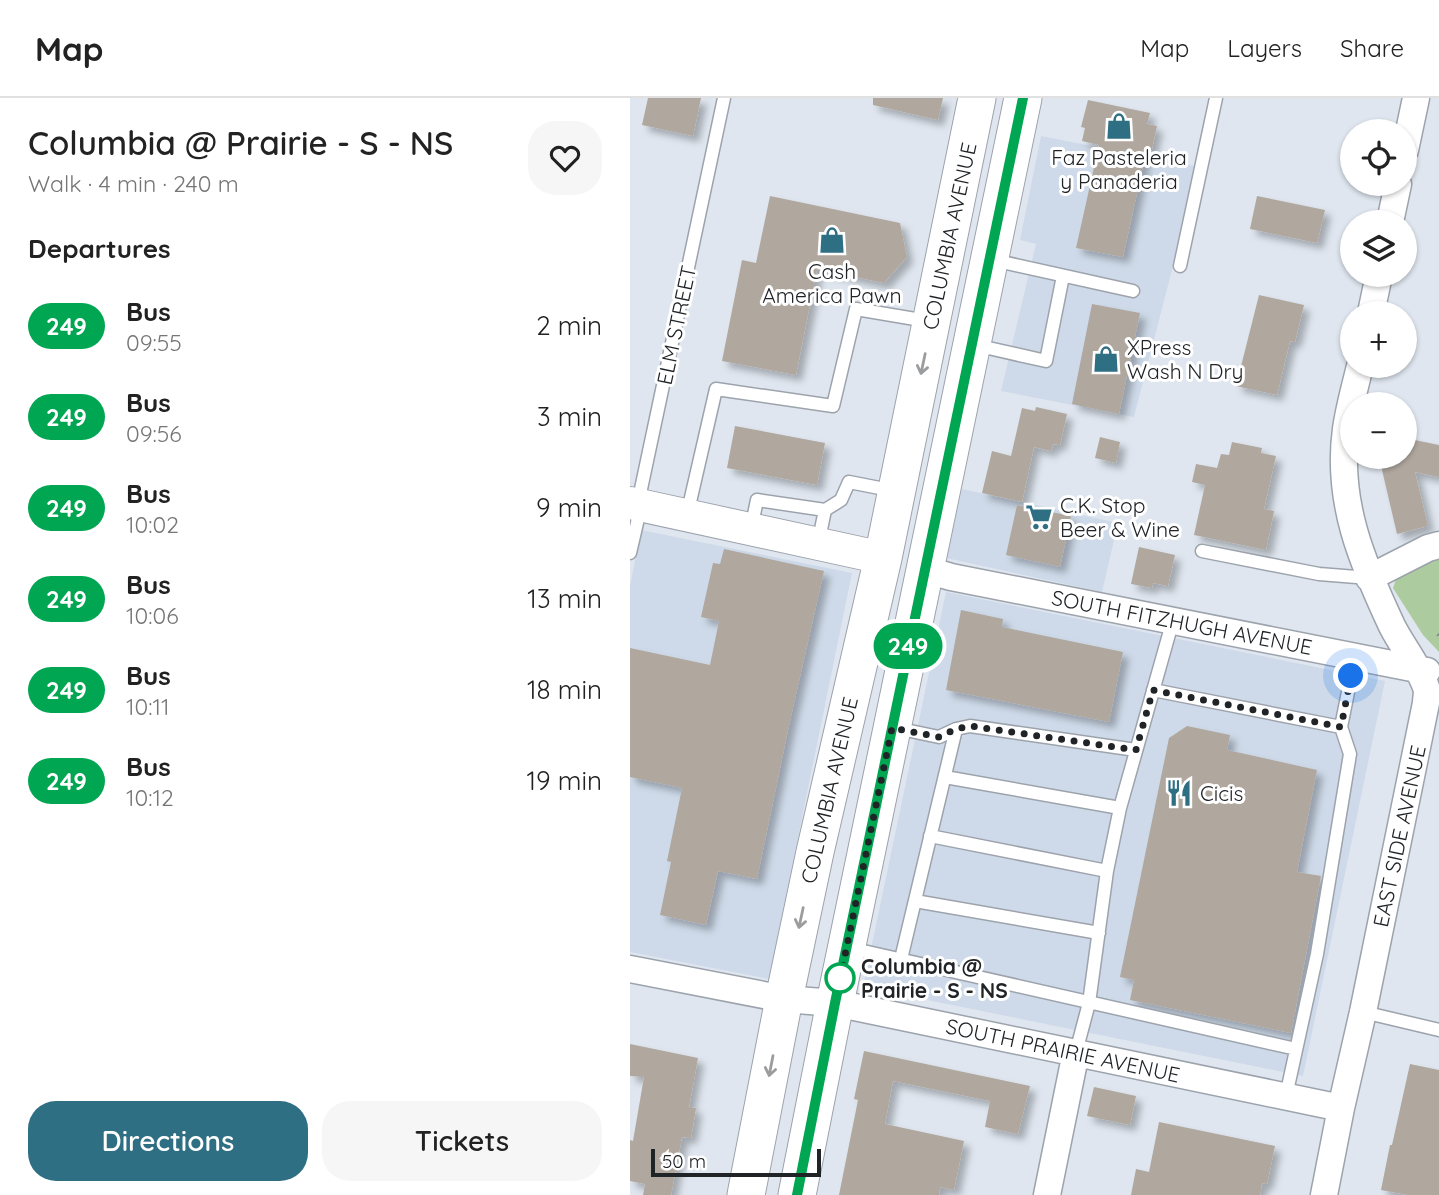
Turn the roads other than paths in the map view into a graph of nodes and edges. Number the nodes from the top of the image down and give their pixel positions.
1 (724, 98) edge
2 (977, 98) edge
3 (1023, 98) edge
4 (1216, 98) edge
5 (1416, 98) edge
6 (1412, 119) edge
7 (947, 250) junction
8 (989, 260) junction
9 (1180, 266) dead end
10 (1063, 276) junction
11 (1133, 291) dead end
12 (931, 322) junction
13 (971, 344) junction
14 (1357, 378) edge
15 (897, 491) junction
16 (634, 504) edge
17 (825, 510) junction
18 (687, 515) junction
19 (751, 529) junction
20 (818, 544) junction
21 (1439, 545) edge
22 (1202, 551) dead end
23 (630, 553) edge
24 (883, 558) junction
25 (924, 569) junction
26 (1370, 578) junction
27 (1174, 620) junction
28 (1355, 657) junction
29 (1428, 672) edge
30 (1153, 690) junction
31 (1341, 727) junction
32 (892, 728) junction
33 (956, 729) junction
34 (1136, 750) junction
35 (945, 777) junction
36 (1120, 808) junction
37 (930, 836) junction
38 (1107, 871) junction
39 (915, 901) junction
40 (1099, 933) junction
41 (847, 947) junction
42 (901, 959) junction
43 (630, 969) edge
44 (784, 999) junction
45 (835, 1003) junction
46 (1089, 1003) junction
47 (1363, 1012) junction
48 (1439, 1030) edge
49 (1296, 1049) junction
50 (1076, 1052) junction
51 (1286, 1096) junction
52 (1341, 1108) junction
53 (746, 1195) edge
54 (797, 1195) edge
55 (1047, 1195) edge
56 (1324, 1195) edge

1 - 16 lane, ELM STREET
2 - 7 main road, COLUMBIA AVENUE
3 - 8 main road, COLUMBIA AVENUE
4 - 9 lane
5 - 6 street
7 - 8 main road
7 - 12 main road, COLUMBIA AVENUE
8 - 10 lane
8 - 13 main road, COLUMBIA AVENUE
10 - 11 lane
10 - 13 lane
12 -> 15 main road, COLUMBIA AVENUE
12 - 18 lane
13 - 25 main road, COLUMBIA AVENUE
14 - 26 street, EAST SIDE AVENUE
15 - 17 lane
15 - 24 main road, COLUMBIA AVENUE
16 - 18 street
16 - 23 lane, ELM STREET
17 - 19 lane
17 - 20 lane
18 - 19 street
19 - 20 street
20 - 24 street
21 - 26 street
22 - 26 lane
24 - 25 main road
24 -> 44 main road, COLUMBIA AVENUE
25 - 27 street, SOUTH FITZHUGH AVENUE
25 - 32 main road, COLUMBIA AVENUE
26 - 29 street, EAST SIDE AVENUE
27 - 28 street, SOUTH FITZHUGH AVENUE
27 - 30 lane
28 - 29 street, SOUTH FITZHUGH AVENUE
28 - 31 lane
29 - 47 street, EAST SIDE AVENUE
30 - 31 lane
30 - 34 lane
31 - 49 lane
32 - 33 lane
32 - 41 main road, COLUMBIA AVENUE
33 - 34 lane
33 - 35 lane
34 - 36 lane
35 - 36 lane
35 - 37 lane
36 - 38 lane
37 - 38 lane
37 - 39 lane
38 - 40 lane
39 - 40 lane
39 - 42 lane
40 - 46 lane
41 - 42 lane
41 - 45 main road, COLUMBIA AVENUE
42 - 46 lane
43 - 44 street, SOUTH PRAIRIE AVENUE
44 - 45 street, SOUTH PRAIRIE AVENUE
44 -> 53 main road, COLUMBIA AVENUE
45 - 50 street, SOUTH PRAIRIE AVENUE
45 - 54 main road, COLUMBIA AVENUE
46 - 49 lane
46 - 50 lane
47 - 48 lane
47 - 52 street, EAST SIDE AVENUE
49 - 51 lane
50 - 51 street, SOUTH PRAIRIE AVENUE
50 - 55 street
51 - 52 street, SOUTH PRAIRIE AVENUE
52 - 56 street, EAST SIDE AVENUE

